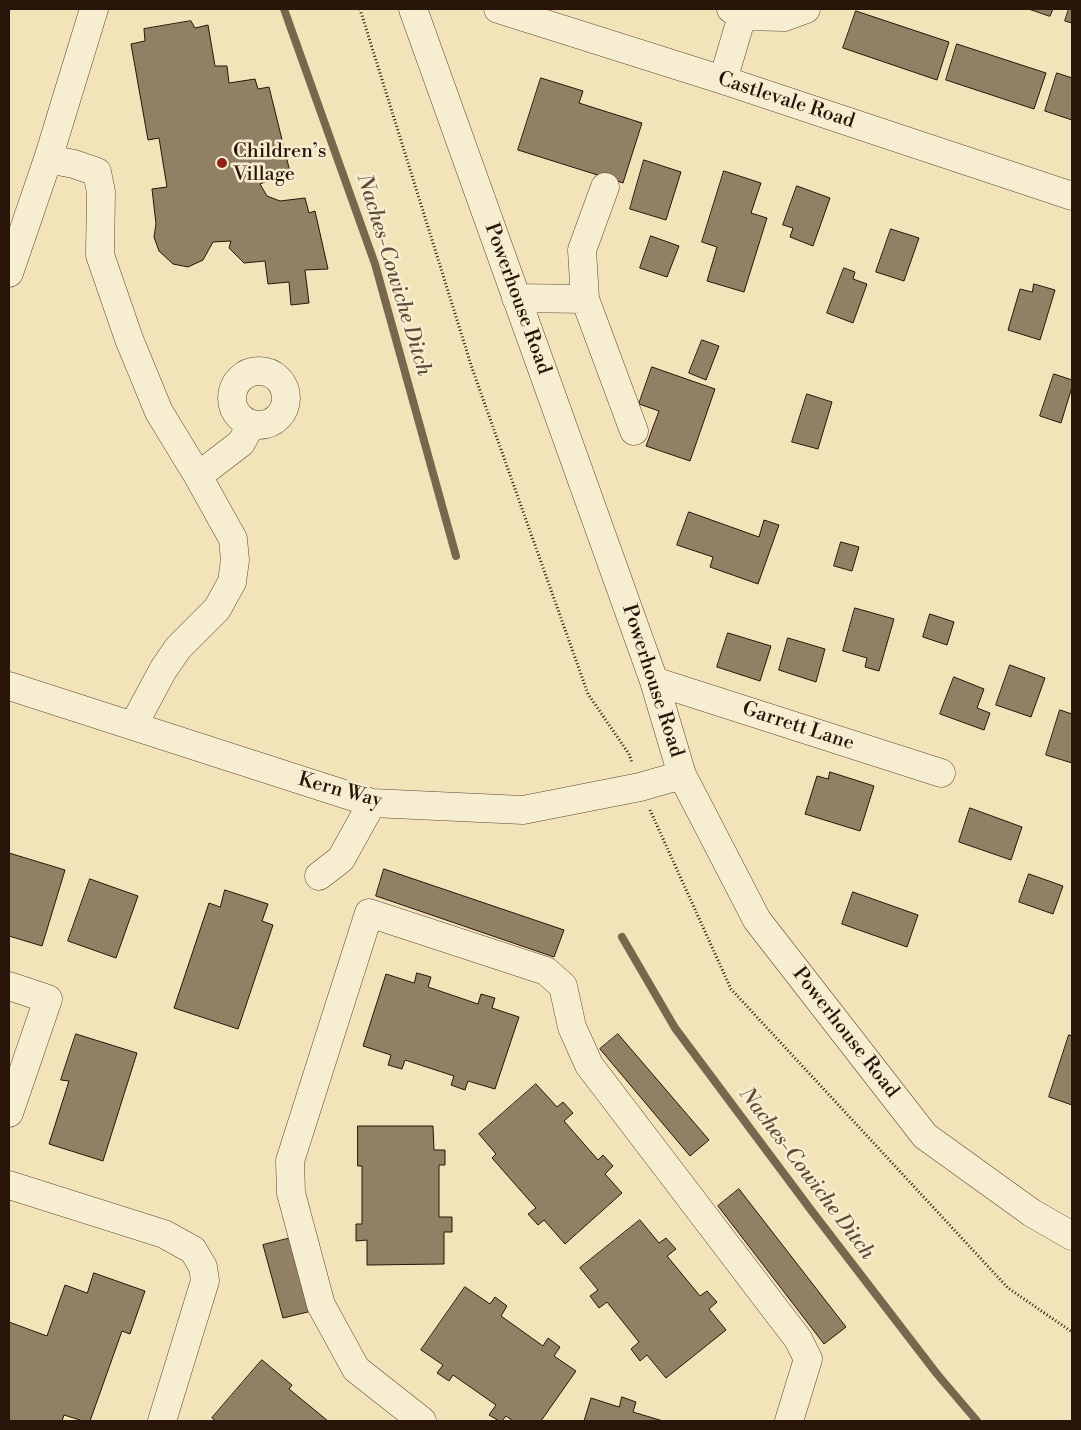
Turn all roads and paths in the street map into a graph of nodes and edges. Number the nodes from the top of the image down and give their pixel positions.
1 (94, 9) edge
2 (413, 9) edge
3 (498, 9) edge
4 (806, 9) edge
5 (736, 12) edge
6 (723, 80) junction
7 (48, 159) junction
8 (605, 187) dead end
9 (1072, 196) edge
10 (9, 273) edge
11 (516, 298) junction
12 (586, 299) junction
13 (251, 425) dead end
14 (634, 431) dead end
15 (198, 476) junction
16 (654, 681) junction
17 (9, 686) edge
18 (133, 726) junction
19 (941, 773) dead end
20 (682, 775) junction
21 (372, 803) junction
22 (319, 876) dead end
23 (9, 986) edge
24 (9, 1113) edge
25 (9, 1185) edge
26 (1072, 1236) edge
27 (162, 1421) edge
28 (422, 1421) edge
29 (789, 1421) edge

1 - 7 street
2 - 11 street, Powerhouse Road
3 - 6 street, Castlevale Road
4 - 5 street
5 - 6 street
6 - 9 street, Castlevale Road
7 - 10 street
7 - 15 street
8 - 12 street
11 - 12 street
11 - 16 street, Powerhouse Road
12 - 14 street
13 - 15 street
15 - 18 street
16 - 19 street, Garrett Lane
16 - 20 street, Powerhouse Road
17 - 18 street, Kern Way
18 - 21 street, Kern Way
20 - 21 street, Kern Way
20 - 26 street, Powerhouse Road
21 - 22 street
23 - 24 street
25 - 27 street
28 - 29 street

